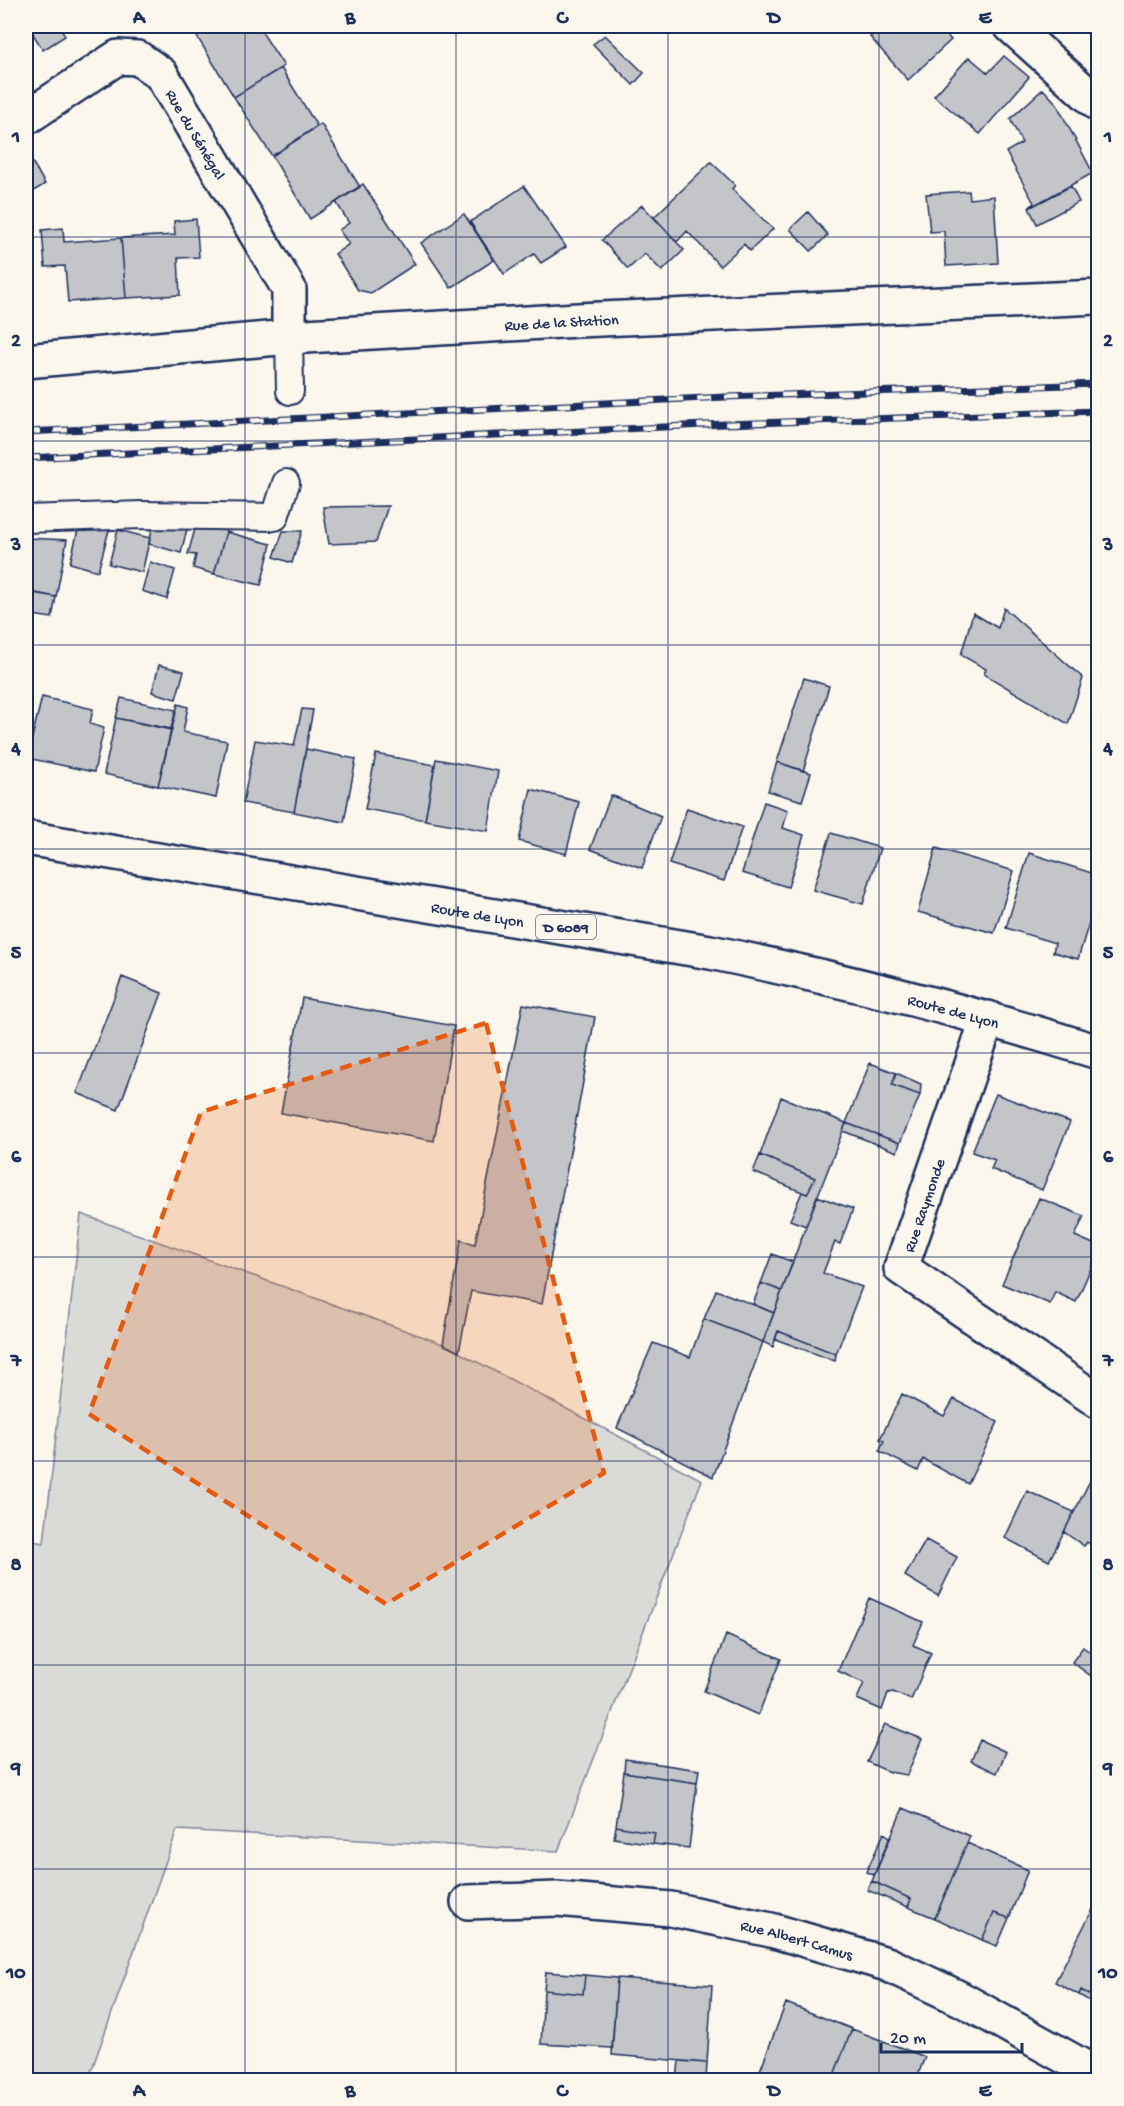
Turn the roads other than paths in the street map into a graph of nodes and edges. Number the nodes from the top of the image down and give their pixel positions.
1 (1011, 26) edge
2 (1098, 104) edge
3 (26, 118) edge
4 (1098, 297) edge
5 (289, 337) junction
6 (26, 361) edge
7 (290, 392) dead end
8 (286, 483) dead end
9 (26, 519) edge
10 (26, 838) edge
11 (988, 1018) junction
12 (1098, 1052) edge
13 (1098, 1401) edge
14 (468, 1902) dead end
15 (1098, 2074) edge

1 - 2 street
3 - 5 street, Rue du Sénégal
4 - 5 street, Rue de la Station
5 - 6 street, Rue de la Station
5 - 7 lane
8 - 9 lane
10 - 11 street, Route de Lyon / D 6089
11 - 12 street, Route de Lyon / D 6089
11 - 13 street, Rue Raymonde
14 - 15 street, Rue Albert Camus

